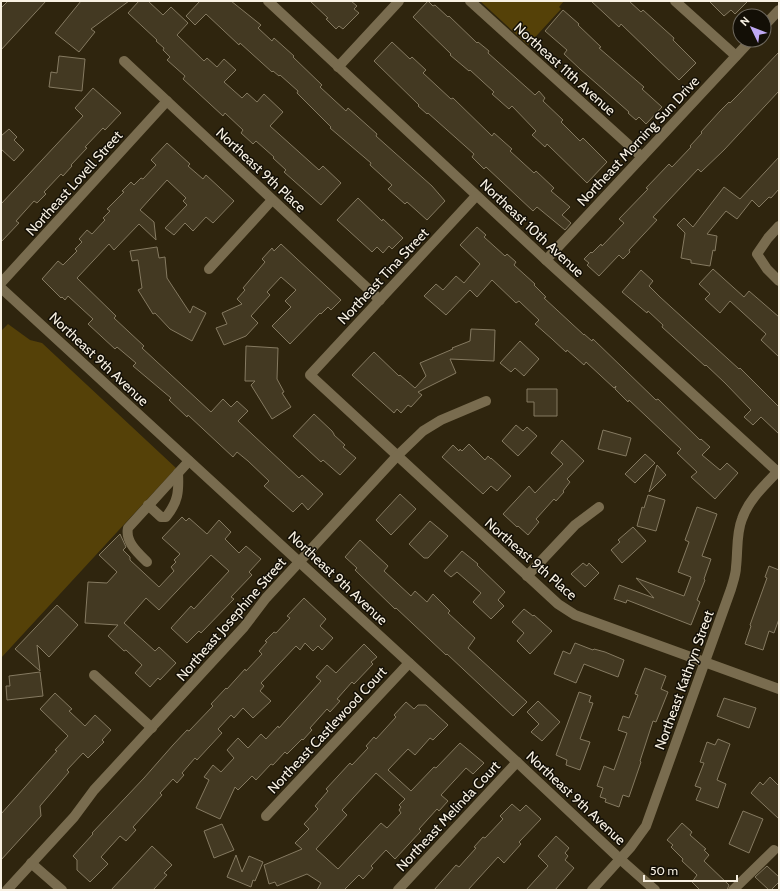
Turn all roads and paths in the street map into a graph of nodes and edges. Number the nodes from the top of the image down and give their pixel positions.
1 (268, 1) edge
2 (399, 1) edge
3 (470, 1) edge
4 (675, 1) edge
5 (779, 10) edge
6 (772, 17) edge
7 (744, 48) edge
8 (736, 56) junction
9 (124, 61) dead end
10 (338, 67) junction
11 (167, 102) junction
12 (642, 157) junction
13 (476, 196) junction
14 (272, 200) junction
15 (779, 226) edge
16 (546, 260) junction
17 (209, 269) dead end
18 (779, 281) edge
19 (1, 283) edge
20 (1, 288) edge
21 (380, 300) junction
22 (310, 375) joint
23 (486, 401) dead end
24 (396, 456) junction
25 (189, 461) junction
26 (778, 471) edge
27 (178, 473) junction
28 (148, 505) junction
29 (599, 507) dead end
30 (148, 562) dead end
31 (300, 562) junction
32 (527, 576) junction
33 (705, 662) junction
34 (409, 663) junction
35 (94, 675) dead end
36 (779, 689) edge
37 (152, 728) junction
38 (518, 762) junction
39 (266, 816) dead end
40 (774, 850) dead end
41 (620, 859) junction
42 (32, 863) junction
43 (7, 890) edge
44 (62, 890) edge
45 (398, 890) edge
46 (592, 890) edge
47 (655, 890) edge
48 (733, 890) edge

1 - 10 street, Northeast 10th Avenue
2 - 10 street
3 - 12 street, Northeast 11th Avenue
4 - 8 street
5 - 6 street
7 - 8 street, Northeast Morning Sun Drive
8 - 12 street, Northeast Morning Sun Drive
9 - 11 street, Northeast 9th Place
10 - 13 street, Northeast 10th Avenue
11 - 14 street, Northeast 9th Place
11 - 19 street, Northeast Lovell Street
12 - 16 street, Northeast Morning Sun Drive
13 - 16 street, Northeast 10th Avenue
13 - 21 street, Northeast Tina Street
14 - 17 street
14 - 21 street, Northeast 9th Place
15 - 18 street
16 - 26 street, Northeast 10th Avenue
20 - 25 street, Northeast 9th Avenue
21 - 22 street, Northeast Tina Street
22 - 24 street, Northeast 9th Place
23 - 24 street, Northeast Josephine Street
24 - 31 street, Northeast Josephine Street
24 - 32 street, Northeast 9th Place
25 - 27 street
25 - 31 street, Northeast 9th Avenue
26 - 33 street, Northeast Kathryn Street
27 - 28 street
27 - 28 street
28 - 30 street
29 - 32 street
31 - 34 street, Northeast 9th Avenue
31 - 37 street, Northeast Josephine Street
32 - 33 street, Northeast 9th Place
33 - 36 street, Northeast 9th Place
33 - 41 street, Northeast Kathryn Street
34 - 38 street, Northeast 9th Avenue
34 - 39 street, Northeast Castlewood Court
35 - 37 street
37 - 42 street, Northeast Josephine Street
38 - 41 street, Northeast 9th Avenue
38 - 45 street, Northeast Melinda Court
40 - 48 street
41 - 46 street, Northeast Kathryn Street
41 - 47 street, Northeast 9th Avenue
42 - 43 street, Northeast Josephine Street
42 - 44 street

